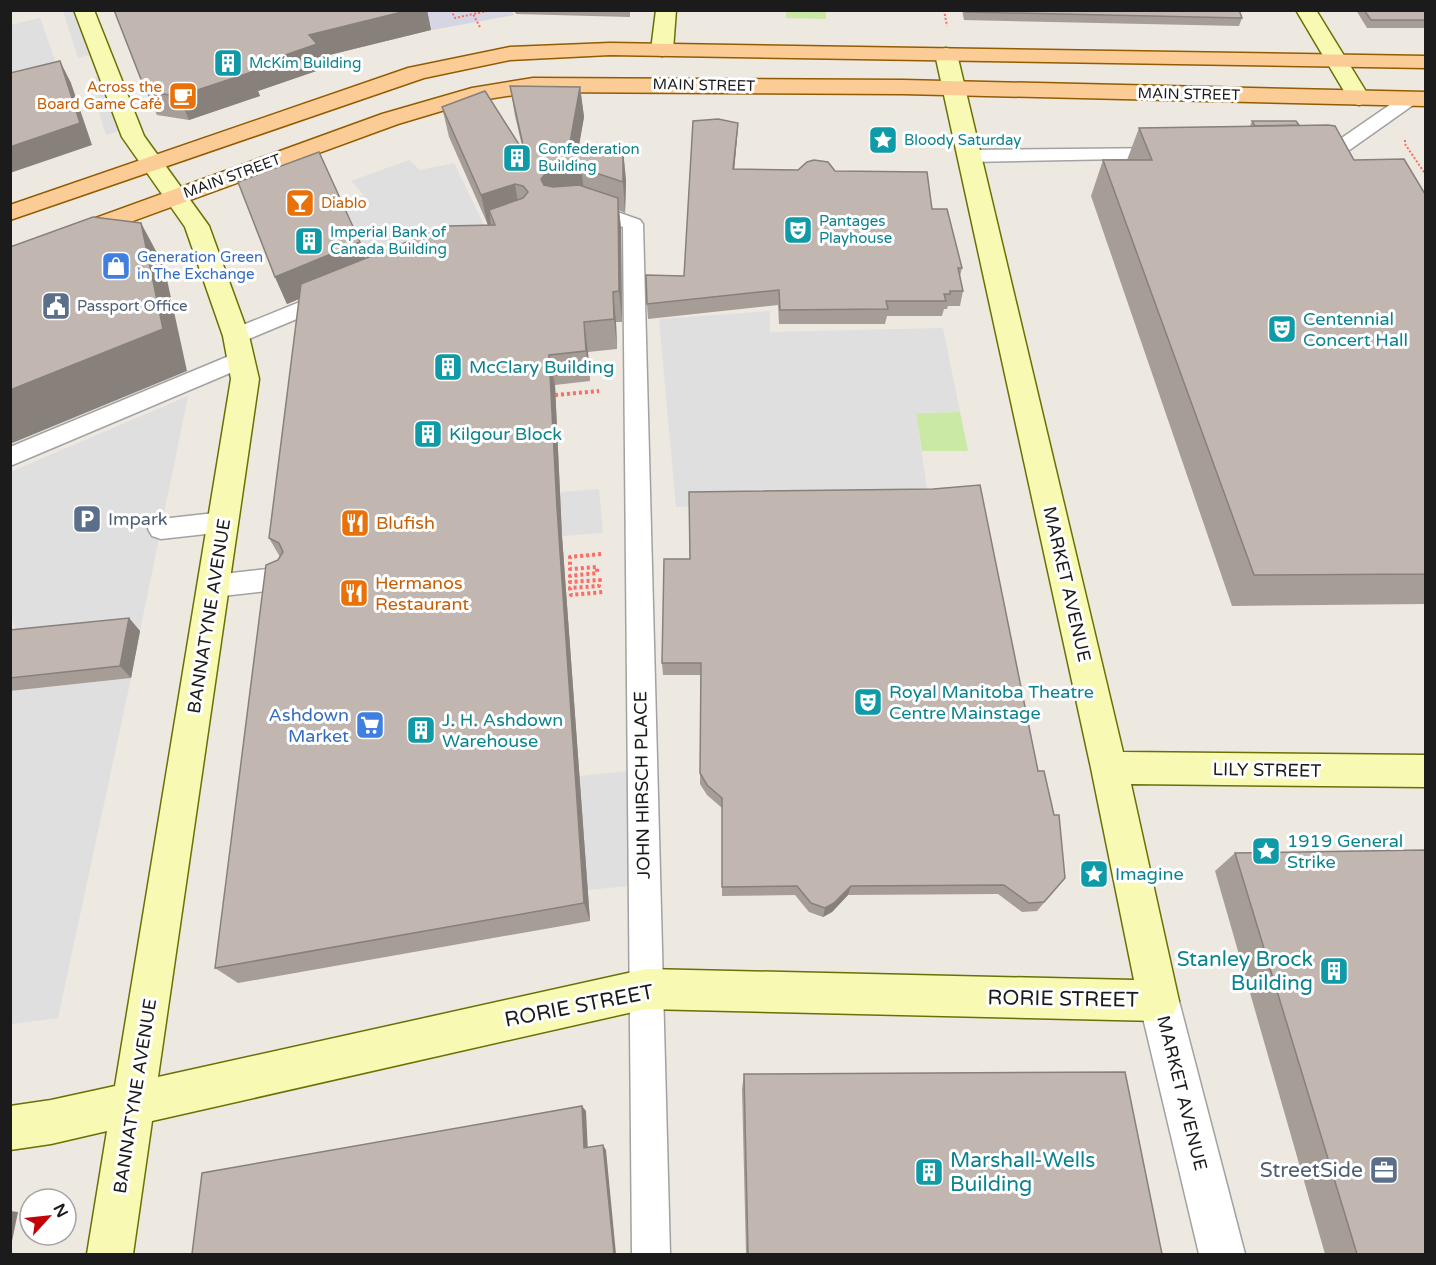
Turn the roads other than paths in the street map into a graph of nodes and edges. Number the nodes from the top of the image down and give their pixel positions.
1 (84, 10) edge
2 (666, 10) edge
3 (1306, 10) edge
4 (662, 50) junction
5 (945, 54) junction
6 (1336, 61) junction
7 (1425, 62) edge
8 (955, 89) junction
9 (1359, 98) junction
10 (1418, 99) edge
11 (1299, 153) edge
12 (1184, 154) edge
13 (970, 156) junction
14 (152, 164) junction
15 (176, 197) junction
16 (567, 209) edge
17 (10, 213) edge
18 (10, 258) edge
19 (353, 287) edge
20 (238, 347) junction
21 (10, 457) edge
22 (224, 522) junction
23 (161, 529) dead end
24 (284, 578) edge
25 (214, 586) junction
26 (1109, 768) junction
27 (1425, 771) edge
28 (646, 989) junction
29 (1159, 1001) junction
30 (135, 1102) junction
31 (10, 1128) edge
32 (110, 1254) edge
33 (651, 1254) edge
34 (1222, 1254) edge

1 - 14 street, BANNATYNE AVENUE
2 - 4 street
3 - 6 street
4 - 5 main road, MAIN STREET
4 - 14 main road, MAIN STREET
5 - 6 main road, MAIN STREET
5 - 8 street, MARKET AVENUE
6 - 7 main road, MAIN STREET
6 - 9 street
8 - 9 main road, MAIN STREET
8 - 13 street, MARKET AVENUE
8 - 15 main road, MAIN STREET
9 - 10 main road, MAIN STREET
10 - 11 lane
12 - 13 lane
13 - 26 street, MARKET AVENUE
14 - 15 street, BANNATYNE AVENUE
14 - 17 main road, MAIN STREET
15 - 18 main road, MAIN STREET
15 - 20 street, BANNATYNE AVENUE
16 - 28 lane, JOHN HIRSCH PLACE
19 - 20 lane
20 - 21 lane
20 - 22 street, BANNATYNE AVENUE
22 - 23 lane
22 - 25 street, BANNATYNE AVENUE
24 - 25 lane
25 - 30 street, BANNATYNE AVENUE
26 - 27 street, LILY STREET
26 - 29 street, MARKET AVENUE
28 - 29 street, RORIE STREET
28 - 30 street, RORIE STREET
28 - 33 lane, JOHN HIRSCH PLACE
29 - 34 street, MARKET AVENUE
30 - 31 street, RORIE STREET
30 - 32 street, BANNATYNE AVENUE

